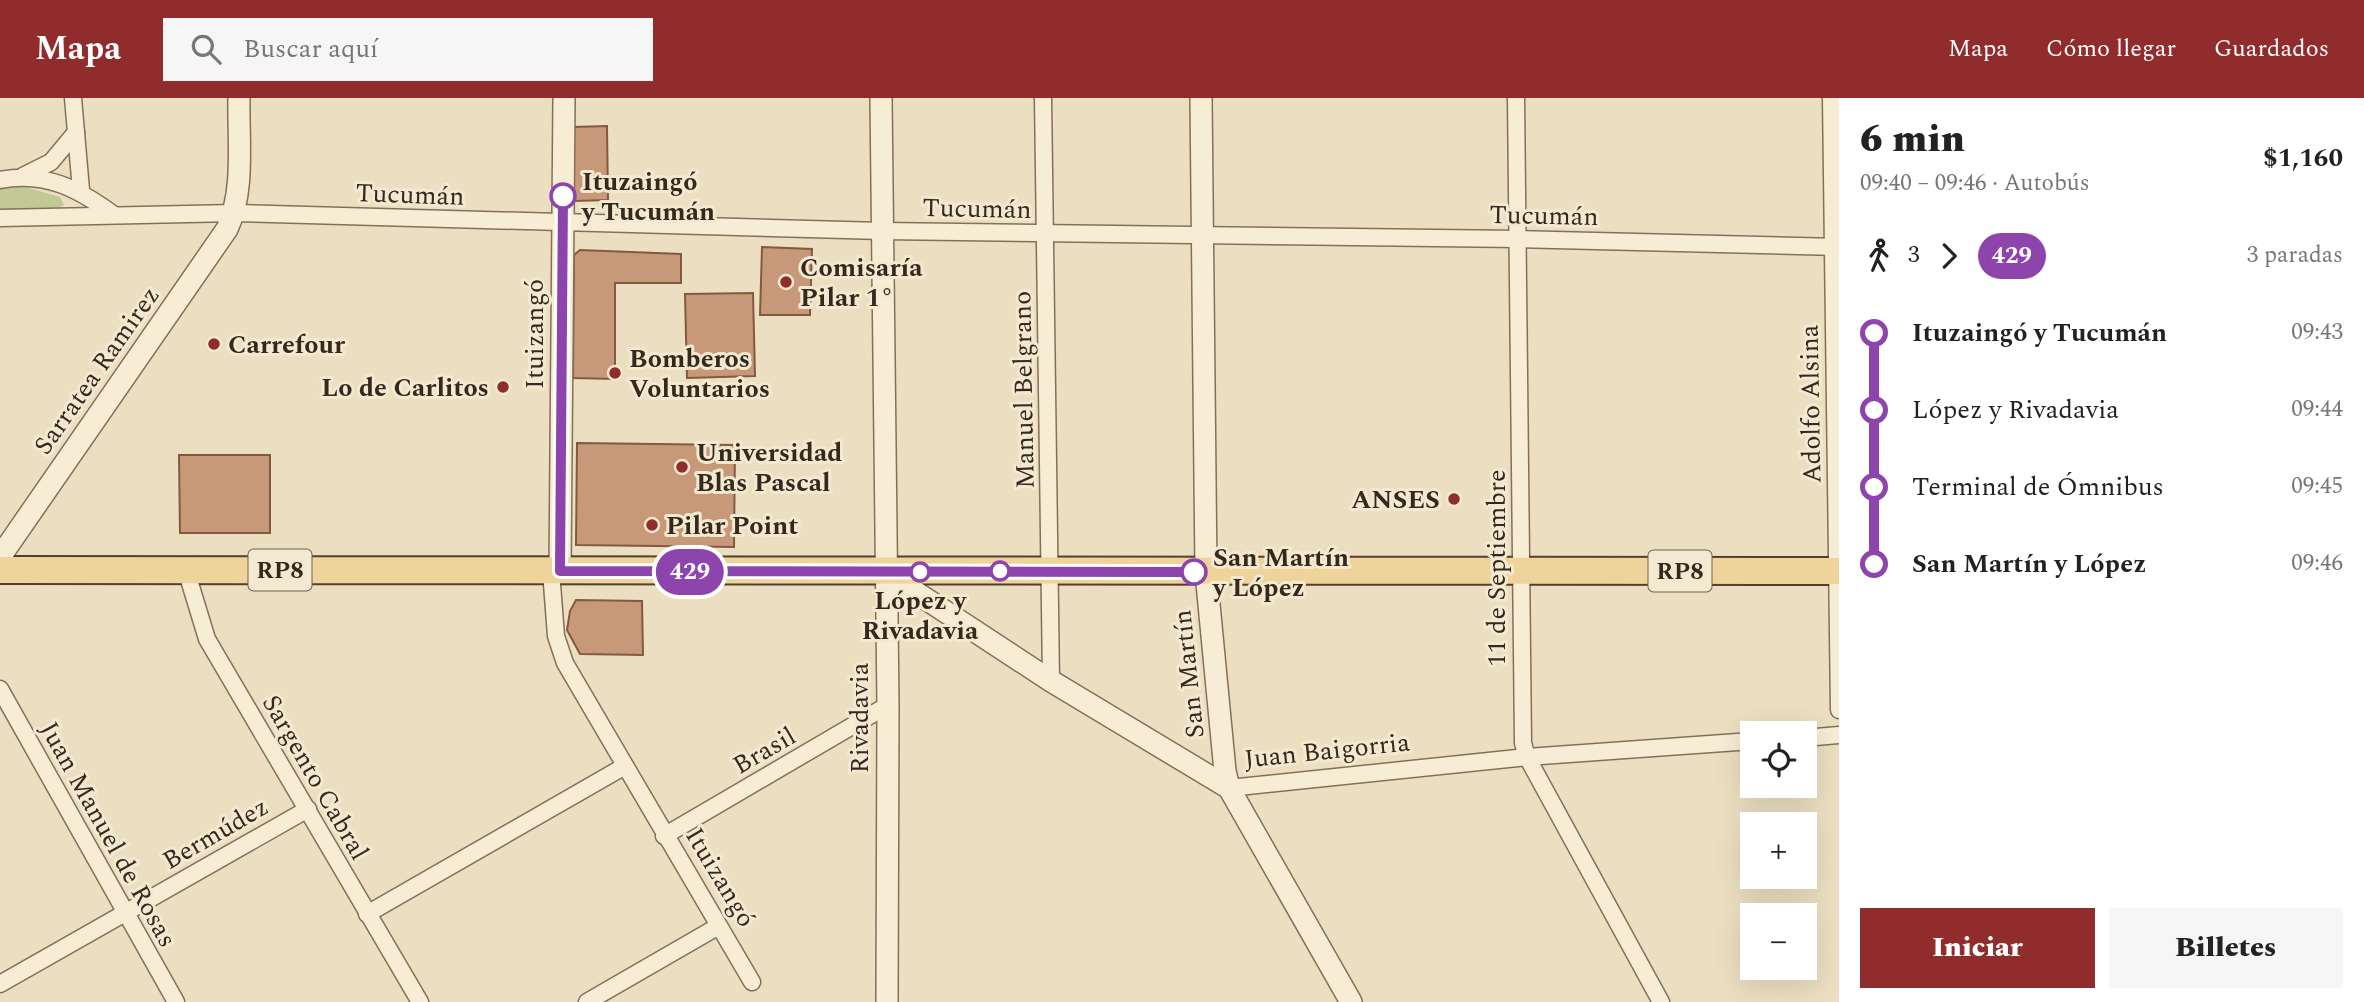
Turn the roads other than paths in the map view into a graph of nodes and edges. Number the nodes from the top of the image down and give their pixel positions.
1 (73, 98) edge
2 (239, 98) edge
3 (564, 98) edge
4 (881, 98) edge
5 (1043, 98) edge
6 (1201, 98) edge
7 (1516, 98) edge
8 (1830, 98) edge
9 (76, 132) junction
10 (22, 177) junction
11 (0, 180) edge
12 (80, 190) junction
13 (235, 213) junction
14 (114, 215) junction
15 (0, 218) edge
16 (59, 218) junction
17 (562, 223) junction
18 (882, 231) junction
19 (1045, 233) junction
20 (1203, 235) junction
21 (1518, 239) junction
22 (1836, 247) edge
23 (0, 557) edge
24 (0, 570) edge
25 (186, 570) junction
26 (1521, 570) junction
27 (556, 571) junction
28 (1050, 571) junction
29 (885, 572) junction
30 (1838, 572) edge
31 (1206, 573) junction
32 (1051, 681) junction
33 (0, 690) edge
34 (888, 705) junction
35 (1839, 710) edge
36 (1839, 735) edge
37 (1817, 737) edge
38 (1740, 742) edge
39 (1528, 757) junction
40 (625, 766) junction
41 (1229, 788) junction
42 (308, 809) junction
43 (664, 836) junction
44 (124, 913) junction
45 (368, 914) junction
46 (717, 927) junction
47 (752, 982) dead end
48 (0, 984) edge
49 (176, 1002) edge
50 (420, 1002) edge
51 (587, 1002) edge
52 (887, 1002) edge
53 (1351, 1002) edge
54 (1661, 1002) edge

1 - 9 street
2 - 13 street
3 - 17 street, Ituizangó
4 - 18 street, Rivadavia
5 - 19 street, Manuel Belgrano
6 - 20 street, San Martín
7 - 21 street, 11 de Septiembre
8 - 22 street, Adolfo Alsina
9 - 10 street
9 - 12 street
10 - 11 street
10 - 12 street
12 - 14 street
12 - 16 street
13 - 14 street, Tucumán
13 - 17 street, Tucumán
13 - 23 street, Sarratea Ramirez
14 - 16 street, Tucumán
15 - 16 street, Tucumán
17 - 18 street, Tucumán
17 - 27 street, Ituizangó
18 - 19 street, Tucumán
18 - 29 street, Rivadavia
19 - 20 street, Tucumán
19 - 28 street, Manuel Belgrano
20 - 21 street, Tucumán
20 - 31 street, San Martín
21 - 22 street, Tucumán
21 - 26 street, 11 de Septiembre
22 - 30 street, Adolfo Alsina
24 - 25 main road, RP8
25 - 27 main road, RP8
25 - 42 street, Sargento Cabral
26 - 30 main road, RP8
26 - 31 main road, RP8
26 - 39 street, 11 de Septiembre
27 - 29 main road, RP8
27 - 40 street, Ituizangó
28 - 29 main road, RP8
28 - 31 main road, RP8
28 - 32 street, Manuel Belgrano
29 - 32 street, Juan Baigorria
29 - 34 street, Rivadavia
30 - 35 street, Adolfo Alsina
31 - 41 street, San Martín
32 - 41 street, Juan Baigorria
33 - 44 street, Juan Manuel de Rosas
34 - 43 street, Brasil
34 - 52 street, Rivadavia
36 - 37 street
38 - 39 street, Juan Baigorria
39 - 41 street, Juan Baigorria
39 - 54 street, 11 de Septiembre
40 - 43 street, Ituizangó
40 - 45 street
41 - 53 street, San Martín
42 - 44 street, Bermúdez
42 - 45 street, Sargento Cabral
43 - 46 street, Ituizangó
44 - 48 street, Bermúdez
44 - 49 street, Juan Manuel de Rosas
45 - 50 street, Sargento Cabral
46 - 47 street, Ituizangó
46 - 51 street

